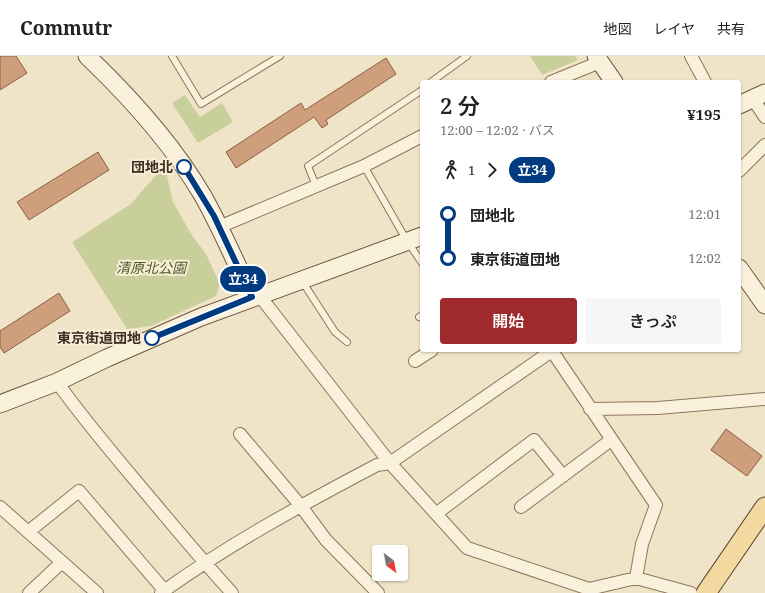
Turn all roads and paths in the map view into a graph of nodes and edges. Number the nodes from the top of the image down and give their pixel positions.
1 (172, 56) edge
2 (280, 56) edge
3 (467, 56) edge
4 (691, 56) edge
5 (93, 58) edge
6 (598, 59) edge
7 (434, 80) edge
8 (555, 80) edge
9 (613, 80) edge
10 (704, 80) edge
11 (420, 91) edge
12 (752, 99) edge
13 (765, 117) edge
14 (420, 137) edge
15 (765, 145) edge
16 (364, 166) junction
17 (741, 168) edge
18 (316, 186) junction
19 (219, 227) junction
20 (414, 239) edge
21 (420, 257) edge
22 (741, 271) edge
23 (301, 280) junction
24 (255, 296) junction
25 (765, 305) edge
26 (347, 342) dead end
27 (429, 352) edge
28 (550, 352) edge
29 (554, 352) edge
30 (415, 361) dead end
31 (57, 382) junction
32 (765, 399) edge
33 (0, 404) edge
34 (590, 409) junction
35 (240, 434) dead end
36 (612, 440) junction
37 (390, 463) junction
38 (563, 476) junction
39 (300, 506) junction
40 (765, 506) edge
41 (0, 507) edge
42 (521, 507) dead end
43 (437, 513) junction
44 (28, 532) junction
45 (62, 562) junction
46 (204, 563) junction
47 (636, 578) junction
48 (162, 592) edge
49 (29, 593) edge
50 (97, 593) edge
51 (232, 593) edge
52 (378, 593) edge
53 (691, 593) edge
54 (706, 593) edge

1 - 2 lane
3 - 7 lane
4 - 10 street
5 - 19 street
6 - 8 street
6 - 9 street
11 - 18 lane
12 - 13 street
14 - 16 street
15 - 17 street
16 - 18 street
16 - 20 lane
18 - 19 street
19 - 24 street
20 - 21 lane
20 - 23 street
22 - 25 street
23 - 24 street
23 - 26 lane
24 - 31 street
24 - 37 street
27 - 30 street
28 - 37 street
29 - 34 street
31 - 33 street
31 - 46 street
32 - 34 street
34 - 36 street
35 - 39 street
36 - 38 street
36 - 47 street
37 - 39 street
37 - 43 street
38 - 42 street
38 - 43 street
39 - 46 street
39 - 52 street
40 - 54 main road
41 - 44 street
43 - 47 street
44 - 45 street
44 - 48 street
45 - 49 street
45 - 50 street
46 - 48 street
46 - 51 street
47 - 53 street

